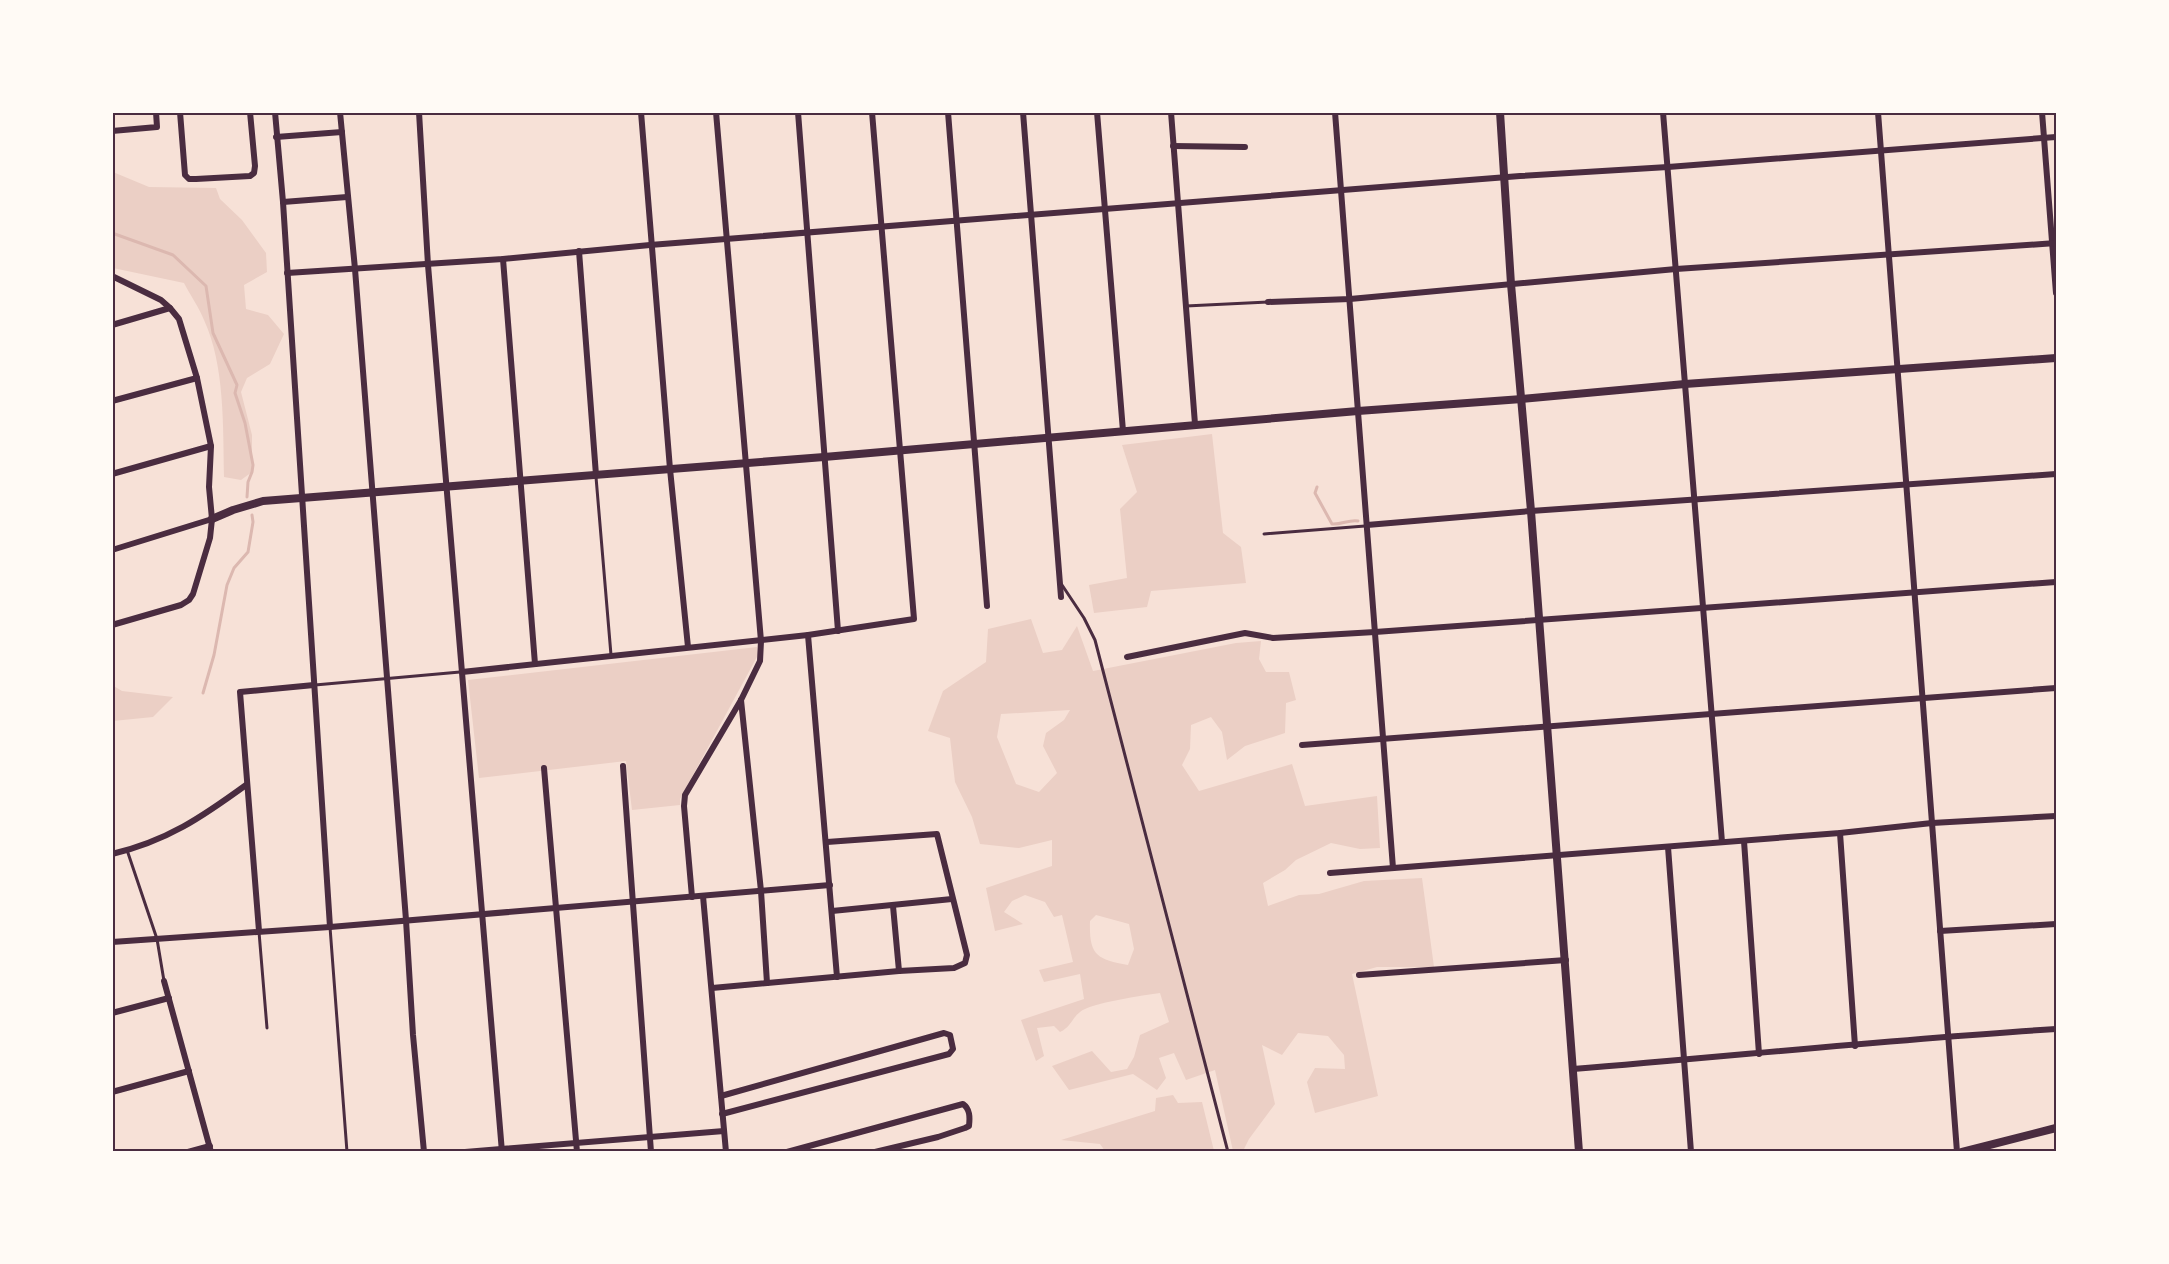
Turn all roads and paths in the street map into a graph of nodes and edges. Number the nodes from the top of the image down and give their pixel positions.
1 (156, 112) edge
2 (180, 112) edge
3 (250, 112) edge
4 (275, 112) edge
5 (340, 112) edge
6 (419, 112) edge
7 (641, 112) edge
8 (716, 112) edge
9 (798, 112) edge
10 (872, 112) edge
11 (948, 112) edge
12 (1023, 112) edge
13 (1097, 112) edge
14 (1171, 112) edge
15 (1335, 112) edge
16 (1500, 112) edge
17 (1663, 112) edge
18 (1878, 112) edge
19 (2042, 112) edge
20 (112, 131) edge
21 (342, 132) junction
22 (276, 137) junction
23 (2056, 137) edge
24 (2044, 138) junction
25 (1173, 146) junction
26 (1245, 147) dead end
27 (1881, 150) junction
28 (1668, 167) junction
29 (1504, 178) junction
30 (1340, 191) junction
31 (347, 197) junction
32 (283, 202) junction
33 (1178, 203) junction
34 (1105, 208) junction
35 (1030, 215) junction
36 (955, 220) junction
37 (881, 227) junction
38 (806, 233) junction
39 (727, 240) junction
40 (2054, 244) edge
41 (650, 245) junction
42 (579, 251) junction
43 (1889, 254) junction
44 (503, 259) junction
45 (428, 265) junction
46 (355, 269) junction
47 (1676, 269) junction
48 (286, 273) junction
49 (112, 276) edge
50 (1511, 284) junction
51 (2056, 293) edge
52 (1350, 299) junction
53 (1268, 302) joint
54 (1185, 306) junction
55 (170, 308) junction
56 (112, 325) edge
57 (2056, 358) edge
58 (1898, 370) junction
59 (197, 378) junction
60 (1685, 384) junction
61 (1522, 399) junction
62 (112, 401) edge
63 (1358, 411) junction
64 (1195, 424) junction
65 (1124, 430) junction
66 (1049, 437) junction
67 (975, 444) junction
68 (211, 446) junction
69 (900, 450) junction
70 (824, 457) junction
71 (744, 463) junction
72 (670, 469) junction
73 (112, 474) edge
74 (2056, 474) edge
75 (596, 475) junction
76 (522, 481) junction
77 (1906, 485) junction
78 (447, 487) junction
79 (373, 493) junction
80 (301, 498) junction
81 (1695, 499) junction
82 (1531, 511) junction
83 (212, 519) junction
84 (1367, 525) junction
85 (1264, 534) dead end
86 (112, 550) edge
87 (1060, 582) junction
88 (2056, 582) edge
89 (1915, 593) junction
90 (1061, 597) dead end
91 (987, 606) dead end
92 (1703, 607) junction
93 (1539, 619) junction
94 (112, 625) edge
95 (838, 631) junction
96 (1375, 632) junction
97 (808, 635) junction
98 (761, 641) junction
99 (688, 647) junction
100 (611, 656) junction
101 (1127, 657) dead end
102 (535, 664) junction
103 (462, 672) junction
104 (388, 679) junction
105 (314, 686) junction
106 (2056, 688) edge
107 (1923, 699) junction
108 (741, 700) junction
109 (1712, 714) junction
110 (1546, 726) junction
111 (1382, 738) junction
112 (1302, 744) dead end
113 (623, 766) dead end
114 (544, 768) dead end
115 (246, 785) junction
116 (2056, 816) edge
117 (1932, 823) junction
118 (1840, 833) junction
119 (1744, 841) junction
120 (826, 842) junction
121 (1722, 842) junction
122 (1668, 847) junction
123 (127, 850) junction
124 (112, 854) edge
125 (1557, 855) junction
126 (1393, 868) junction
127 (1330, 873) dead end
128 (830, 885) junction
129 (760, 891) junction
130 (703, 896) junction
131 (692, 897) junction
132 (952, 899) junction
133 (634, 902) junction
134 (893, 906) junction
135 (556, 908) junction
136 (832, 911) junction
137 (482, 914) junction
138 (406, 920) junction
139 (2056, 924) edge
140 (330, 927) junction
141 (258, 931) junction
142 (1940, 931) junction
143 (157, 939) junction
144 (112, 942) edge
145 (1566, 960) junction
146 (899, 970) junction
147 (1359, 975) dead end
148 (837, 977) junction
149 (165, 981) joint
150 (767, 983) junction
151 (712, 988) junction
152 (169, 998) junction
153 (112, 1013) edge
154 (267, 1028) dead end
155 (2056, 1029) edge
156 (1948, 1036) junction
157 (1855, 1046) junction
158 (1759, 1054) junction
159 (1684, 1060) junction
160 (1573, 1069) junction
161 (189, 1071) junction
162 (112, 1092) edge
163 (721, 1096) junction
164 (722, 1114) junction
165 (2056, 1128) edge
166 (724, 1131) junction
167 (650, 1137) junction
168 (577, 1143) junction
169 (210, 1149) edge
170 (502, 1150) edge
171 (188, 1152) edge
172 (348, 1152) edge
173 (424, 1152) edge
174 (465, 1152) edge
175 (577, 1152) edge
176 (651, 1152) edge
177 (726, 1152) edge
178 (787, 1152) edge
179 (875, 1152) edge
180 (1228, 1152) edge
181 (1579, 1152) edge
182 (1691, 1152) edge
183 (1957, 1152) edge
184 (1962, 1152) edge

1 - 20 street
2 - 3 street
4 - 22 street
5 - 21 street
6 - 45 street
7 - 41 street
8 - 39 street
9 - 38 street
10 - 37 street
11 - 36 street
12 - 35 street
13 - 34 street
14 - 25 street
15 - 30 street
16 - 29 street
17 - 28 street
18 - 27 street
19 - 24 street
21 - 22 street
21 - 31 street
22 - 32 street
23 - 24 street
24 - 27 street
24 - 40 street
25 - 26 street
25 - 33 street
27 - 28 street
27 - 43 street
28 - 29 street
28 - 47 street
29 - 30 street
29 - 50 street
30 - 33 street
30 - 52 street
31 - 32 street
31 - 46 street
32 - 48 street
33 - 34 street
33 - 54 street
34 - 35 street
34 - 65 street
35 - 36 street
35 - 66 street
36 - 37 street
36 - 67 street
37 - 38 street
37 - 69 street
38 - 39 street
38 - 70 street
39 - 41 street
39 - 71 street
40 - 43 street
40 - 51 street
41 - 42 street
41 - 72 street
42 - 44 street
42 - 75 street
43 - 47 street
43 - 58 street
44 - 45 street
44 - 76 street
45 - 46 street
45 - 78 street
46 - 48 street
46 - 79 street
47 - 50 street
47 - 60 street
48 - 80 street
49 - 55 street
50 - 52 street
50 - 61 street
52 - 53 street
52 - 63 street
53 - 54 lane
54 - 64 street
55 - 56 street
55 - 59 street
57 - 58 street
58 - 60 street
58 - 77 street
59 - 62 street
59 - 68 street
60 - 61 street
60 - 81 street
61 - 63 street
61 - 82 street
63 - 64 street
63 - 84 street
64 - 65 street
65 - 66 street
66 - 67 street
66 - 87 street
67 - 69 street
67 - 91 street
68 - 73 street
68 - 83 street
69 - 70 street
69 - 95 street
70 - 71 street
70 - 95 street
71 - 72 street
71 - 98 street
72 - 75 street
72 - 99 street
74 - 77 street
75 - 76 street
75 - 100 lane
76 - 78 street
76 - 102 street
77 - 81 street
77 - 89 street
78 - 79 street
78 - 103 street
79 - 80 street
79 - 104 street
80 - 83 street
80 - 105 street
81 - 82 street
81 - 92 street
82 - 84 street
82 - 93 street
83 - 86 street
83 - 94 street
84 - 85 lane
84 - 96 street
87 - 90 street
87 - 180 lane
88 - 89 street
89 - 92 street
89 - 107 street
92 - 93 street
92 - 109 street
93 - 96 street
93 - 110 street
95 - 97 street
96 - 101 street
96 - 111 street
97 - 98 street
97 - 120 street
98 - 99 street
98 - 108 street
99 - 100 street
100 - 102 street
102 - 103 street
103 - 104 lane
103 - 137 street
104 - 105 lane
104 - 138 street
105 - 115 street
105 - 140 street
106 - 107 street
107 - 109 street
107 - 117 street
108 - 129 street
108 - 131 street
109 - 110 street
109 - 121 street
110 - 111 street
110 - 125 street
111 - 112 street
111 - 126 street
113 - 133 street
114 - 135 street
115 - 123 street
115 - 141 street
116 - 117 street
117 - 118 street
117 - 142 street
118 - 119 street
118 - 157 street
119 - 121 street
119 - 158 street
120 - 128 street
120 - 132 street
121 - 122 street
122 - 125 street
122 - 159 street
123 - 124 street
123 - 143 lane
125 - 126 street
125 - 145 street
126 - 127 street
128 - 129 street
128 - 136 street
129 - 130 street
129 - 150 street
130 - 131 street
130 - 151 street
131 - 133 street
132 - 134 street
132 - 146 street
133 - 135 street
133 - 167 street
134 - 136 street
134 - 146 street
135 - 137 street
135 - 168 street
136 - 148 street
137 - 138 street
137 - 170 street
138 - 140 street
138 - 173 street
139 - 142 street
140 - 141 street
140 - 172 lane
141 - 143 street
141 - 154 lane
142 - 156 street
143 - 144 street
143 - 149 lane
145 - 147 street
145 - 160 street
146 - 148 street
148 - 150 street
149 - 152 street
150 - 151 street
151 - 163 street
152 - 153 street
152 - 161 street
155 - 156 street
156 - 157 street
156 - 183 street
157 - 158 street
158 - 159 street
159 - 160 street
159 - 182 street
160 - 181 street
161 - 162 street
161 - 169 street
163 - 164 street
163 - 164 street
164 - 166 street
165 - 184 street
166 - 167 street
166 - 177 street
167 - 168 street
167 - 176 street
168 - 170 street
168 - 175 street
169 - 171 street
170 - 174 street
178 - 179 street

